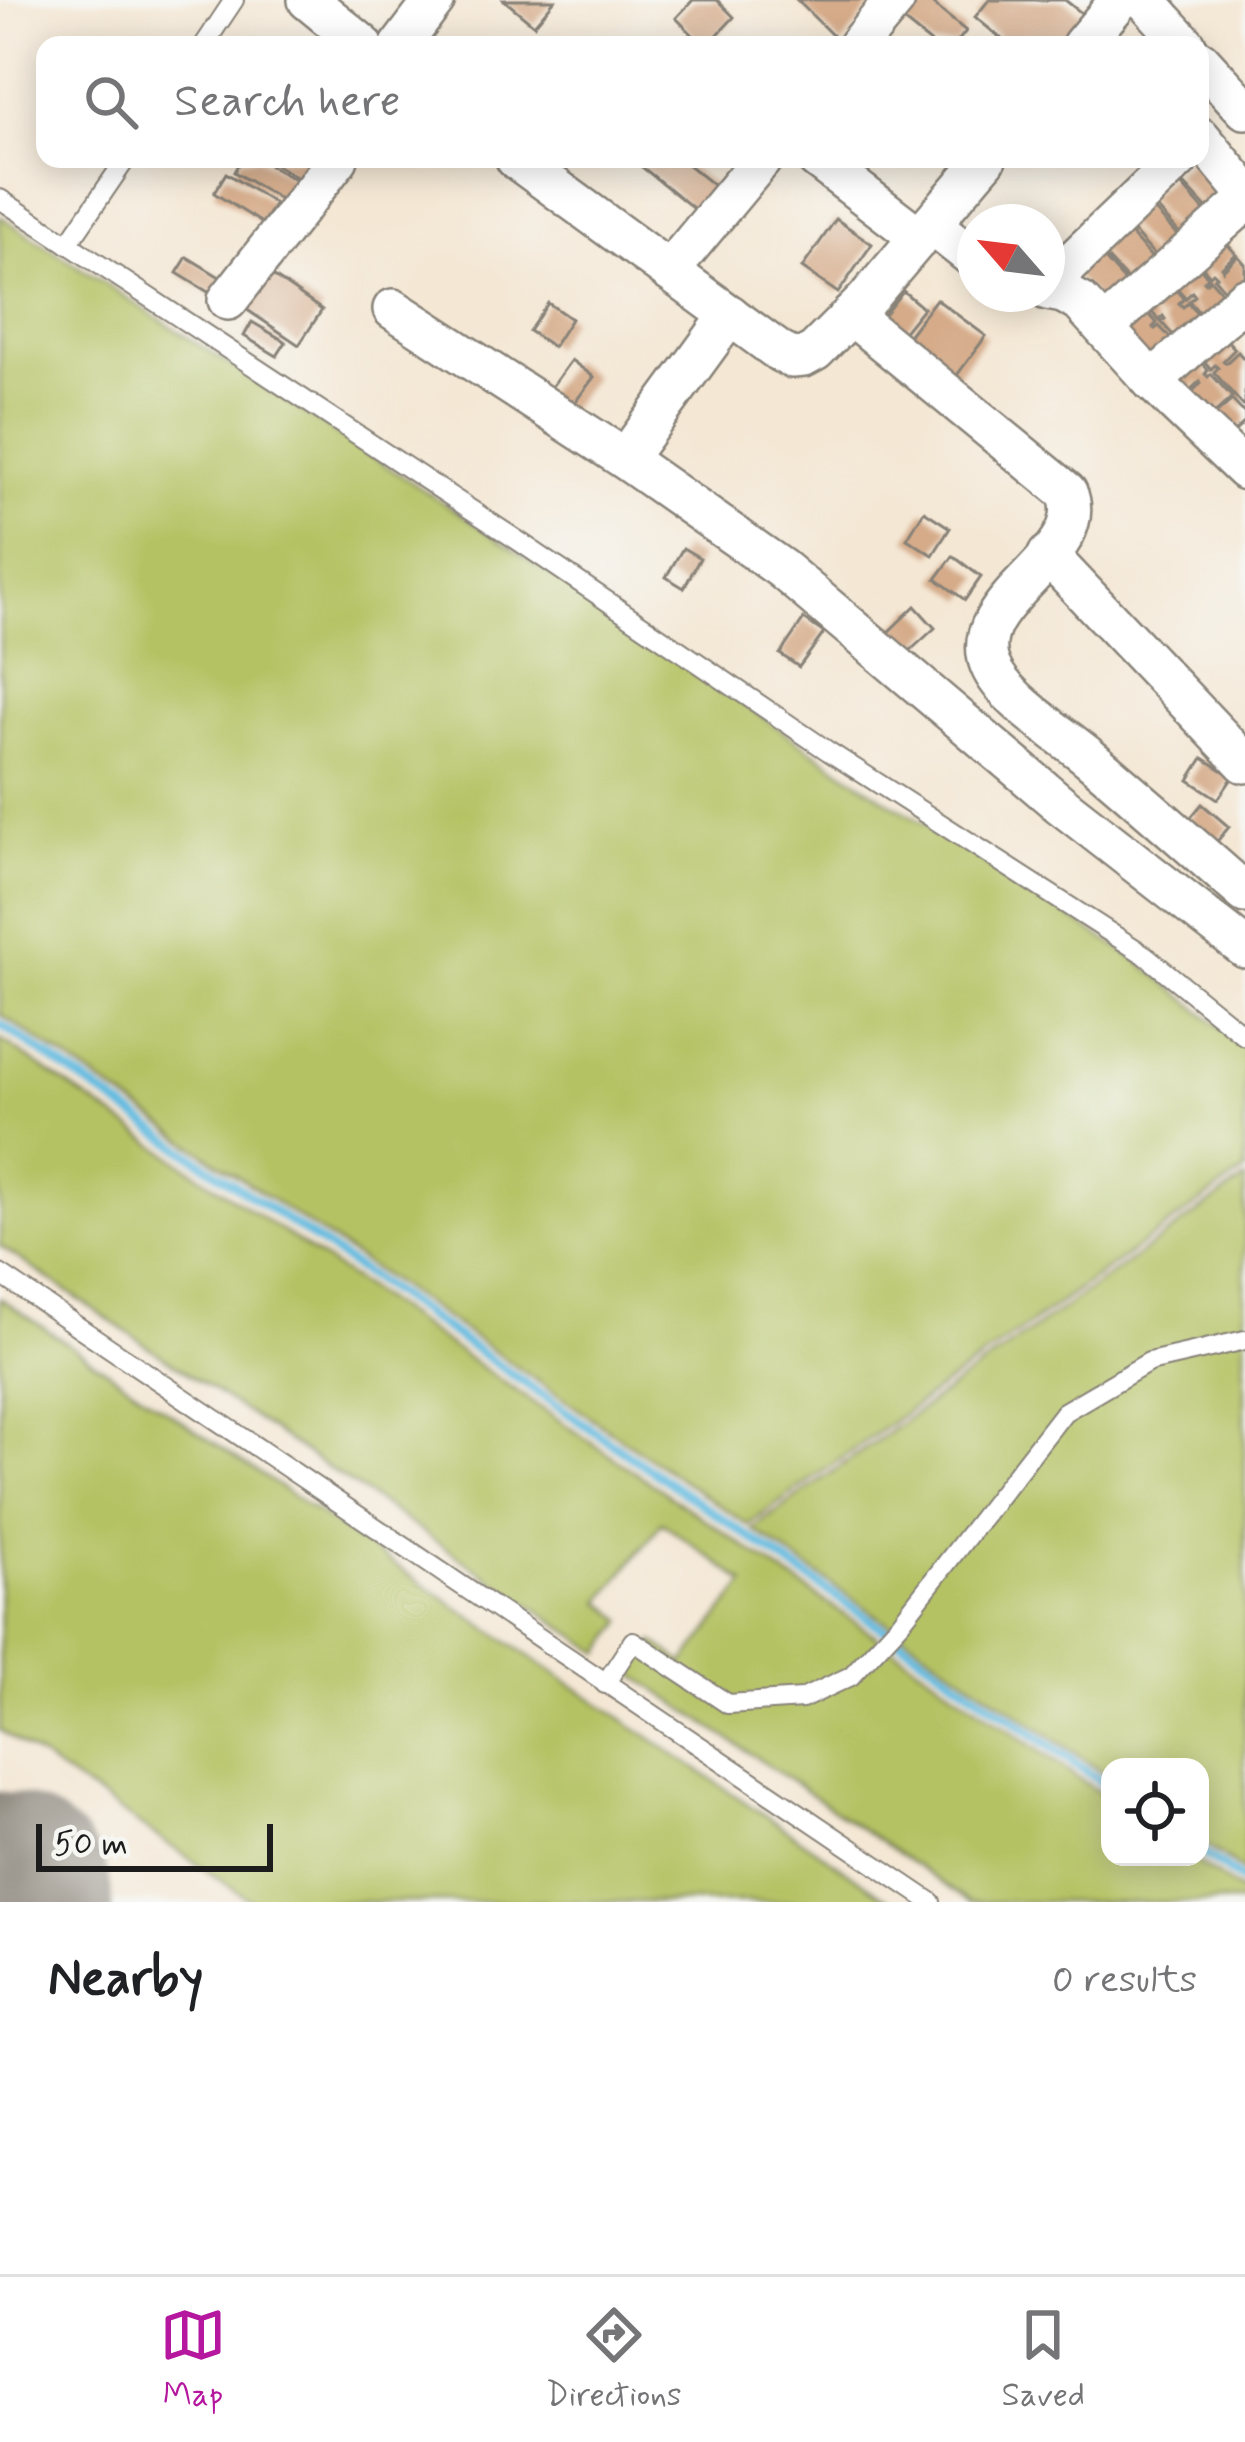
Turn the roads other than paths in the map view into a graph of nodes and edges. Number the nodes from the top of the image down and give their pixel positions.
1 (234, 0) edge
2 (308, 0) edge
3 (435, 0) edge
4 (895, 0) edge
5 (1120, 0) edge
6 (1145, 0) edge
7 (210, 36) edge
8 (352, 36) edge
9 (408, 36) edge
10 (865, 36) edge
11 (1090, 36) edge
12 (1178, 36) edge
13 (1209, 70) edge
14 (1245, 109) edge
15 (1209, 132) edge
16 (1209, 148) edge
17 (120, 168) edge
18 (331, 168) edge
19 (528, 168) edge
20 (755, 168) edge
21 (832, 168) edge
22 (978, 168) edge
23 (1170, 168) edge
24 (1245, 190) edge
25 (0, 199) edge
26 (1245, 202) edge
27 (926, 231) junction
28 (68, 244) junction
29 (957, 249) edge
30 (1065, 270) edge
31 (669, 271) junction
32 (1065, 294) edge
33 (1245, 298) edge
34 (228, 300) dead end
35 (393, 309) dead end
36 (730, 315) junction
37 (851, 315) junction
38 (1105, 326) junction
39 (1152, 381) junction
40 (625, 459) junction
41 (1245, 470) edge
42 (1048, 555) junction
43 (1242, 753) edge
44 (1245, 893) edge
45 (1245, 948) edge
46 (1245, 1036) edge
47 (0, 1274) edge
48 (1245, 1340) edge
49 (605, 1684) junction
50 (931, 1902) edge

1 - 7 lane
2 - 8 street
3 - 9 street
4 - 10 street
5 - 11 street
6 - 12 street
13 - 14 street
14 - 15 street
16 - 24 street
17 - 28 lane
18 - 34 street
19 - 31 street
20 - 31 street
21 - 27 street
22 - 27 street
23 - 30 street
25 - 28 lane
26 - 38 street
27 - 29 street
27 - 37 street
28 - 46 lane
31 - 36 street
32 - 38 street
33 - 39 street
35 - 40 street
36 - 37 street
36 - 40 street
37 - 42 street
38 - 39 street
39 - 41 street
40 - 45 street
42 - 43 street
42 - 44 street
47 - 49 lane
48 - 49 lane
49 - 50 lane

